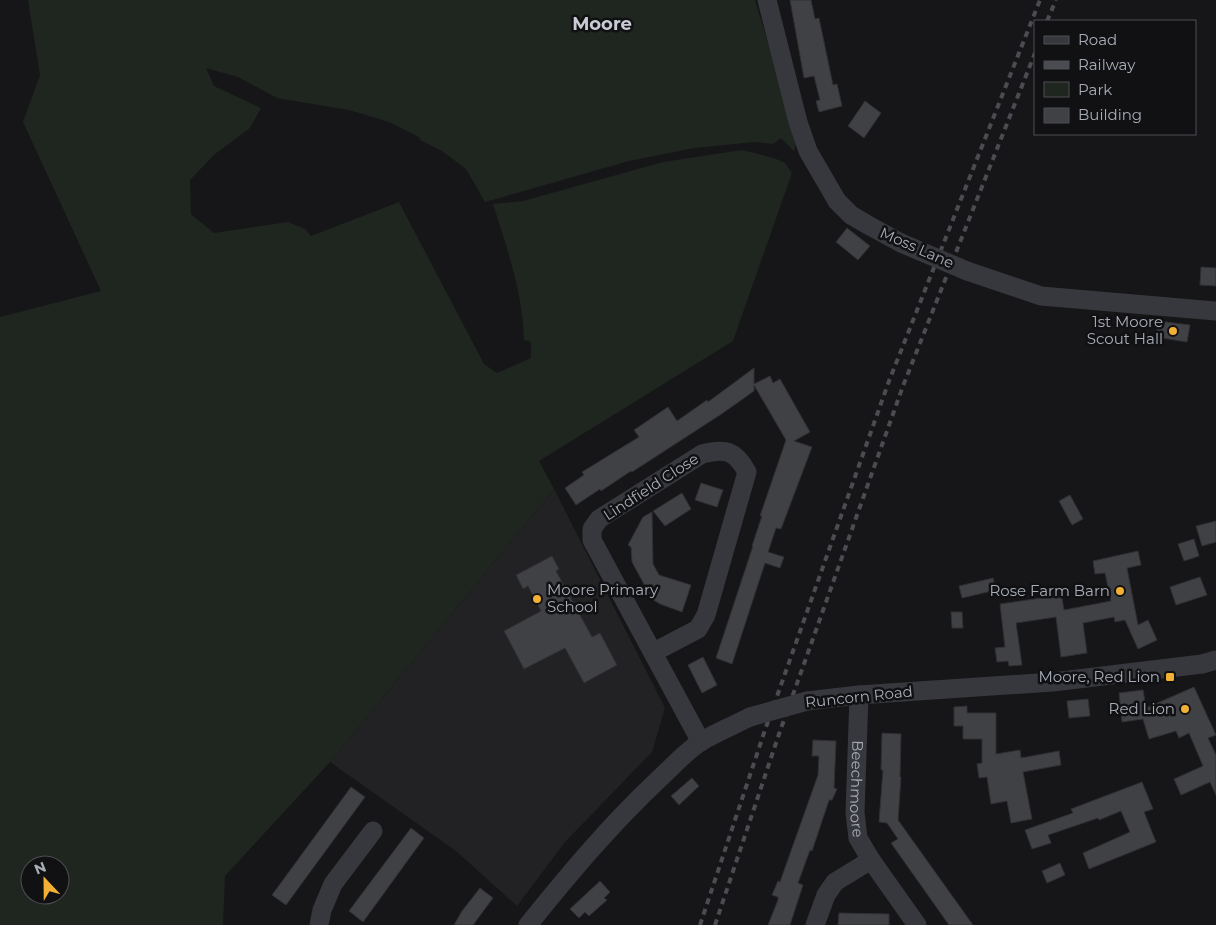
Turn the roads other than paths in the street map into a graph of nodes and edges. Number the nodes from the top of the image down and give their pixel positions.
1 (767, 0) edge
2 (1216, 311) edge
3 (654, 652) junction
4 (1216, 660) edge
5 (859, 695) junction
6 (701, 742) junction
7 (373, 831) dead end
8 (871, 860) junction
9 (319, 925) edge
10 (528, 925) edge
11 (814, 925) edge
12 (917, 925) edge

1 - 2 street, Moss Lane, bridge
3 - 3 street, Lindfield Close
3 - 6 street, Lindfield Close
4 - 5 street, Runcorn Road
5 - 6 street, Runcorn Road, bridge
5 - 8 street, Beechmoore
6 - 10 street, Runcorn Road
7 - 9 street
8 - 11 street
8 - 12 street, Beechmoore

